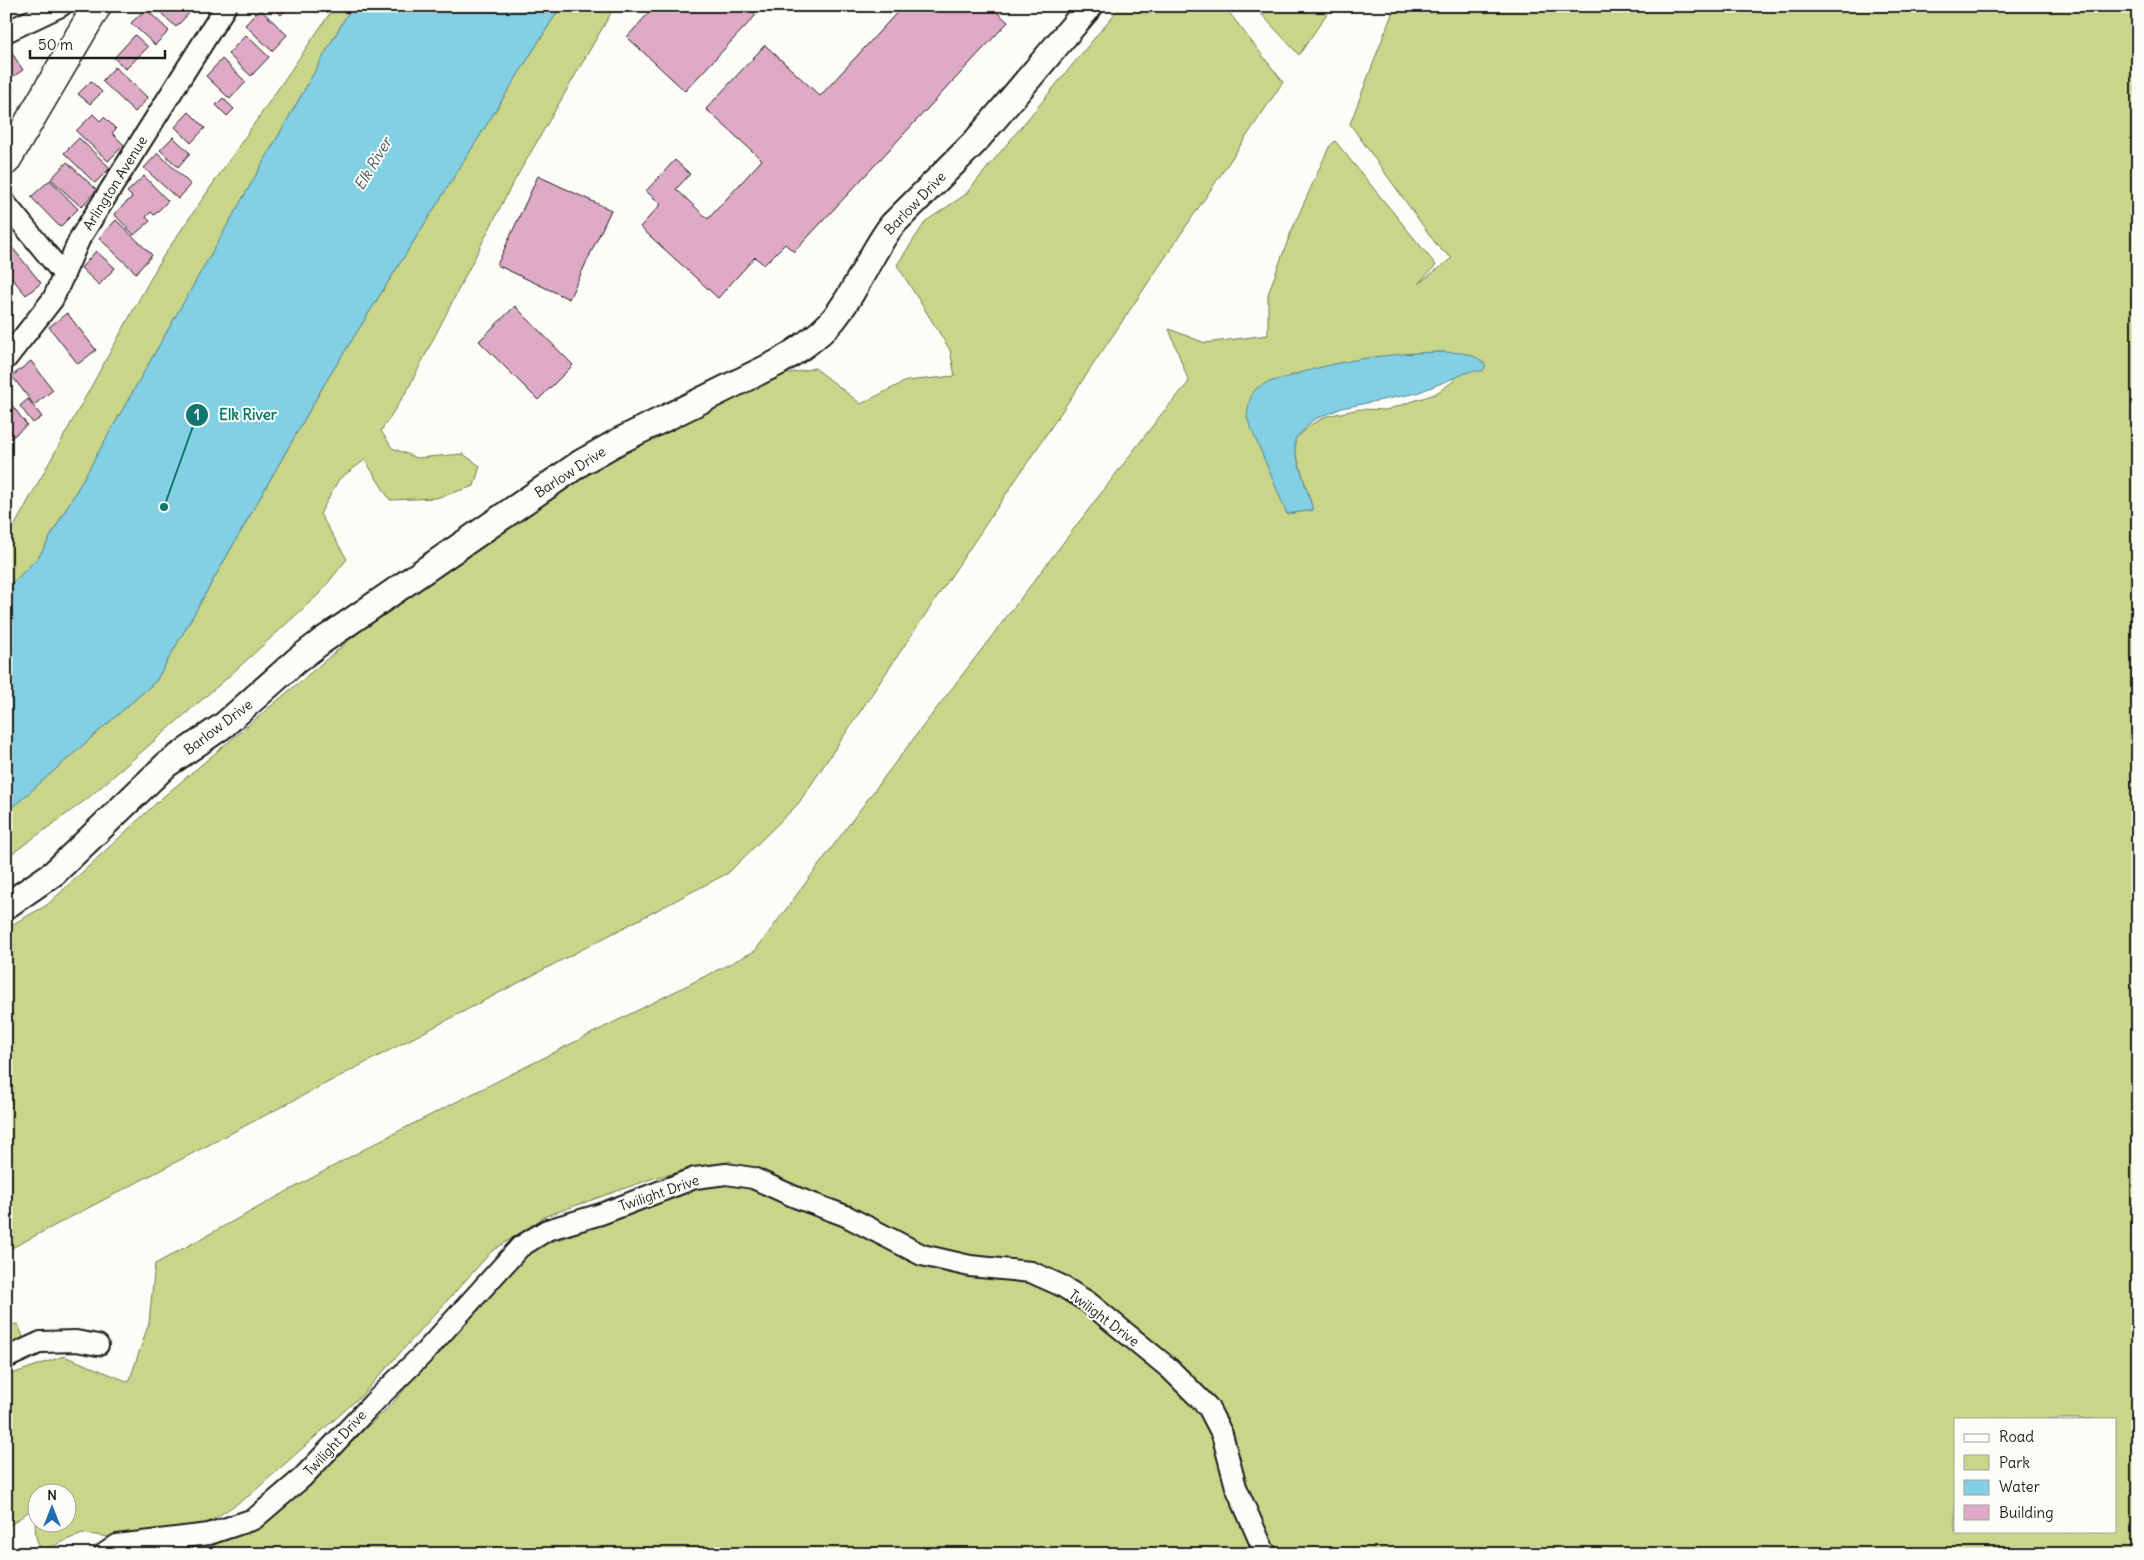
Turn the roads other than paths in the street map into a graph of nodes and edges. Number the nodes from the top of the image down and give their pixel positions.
1 (61, 6) edge
2 (97, 6) edge
3 (226, 6) edge
4 (1090, 6) edge
5 (6, 32) edge
6 (6, 161) edge
7 (6, 204) edge
8 (64, 275) junction
9 (6, 359) edge
10 (6, 906) edge
11 (98, 1344) dead end
12 (6, 1358) edge
13 (104, 1554) edge
14 (1267, 1554) edge

1 - 5 street
2 - 6 main road
3 - 8 street, Arlington Avenue
4 - 10 street, Barlow Drive
7 - 8 street
8 - 9 street, Arlington Avenue
11 - 12 street
13 - 14 street, Twilight Drive

